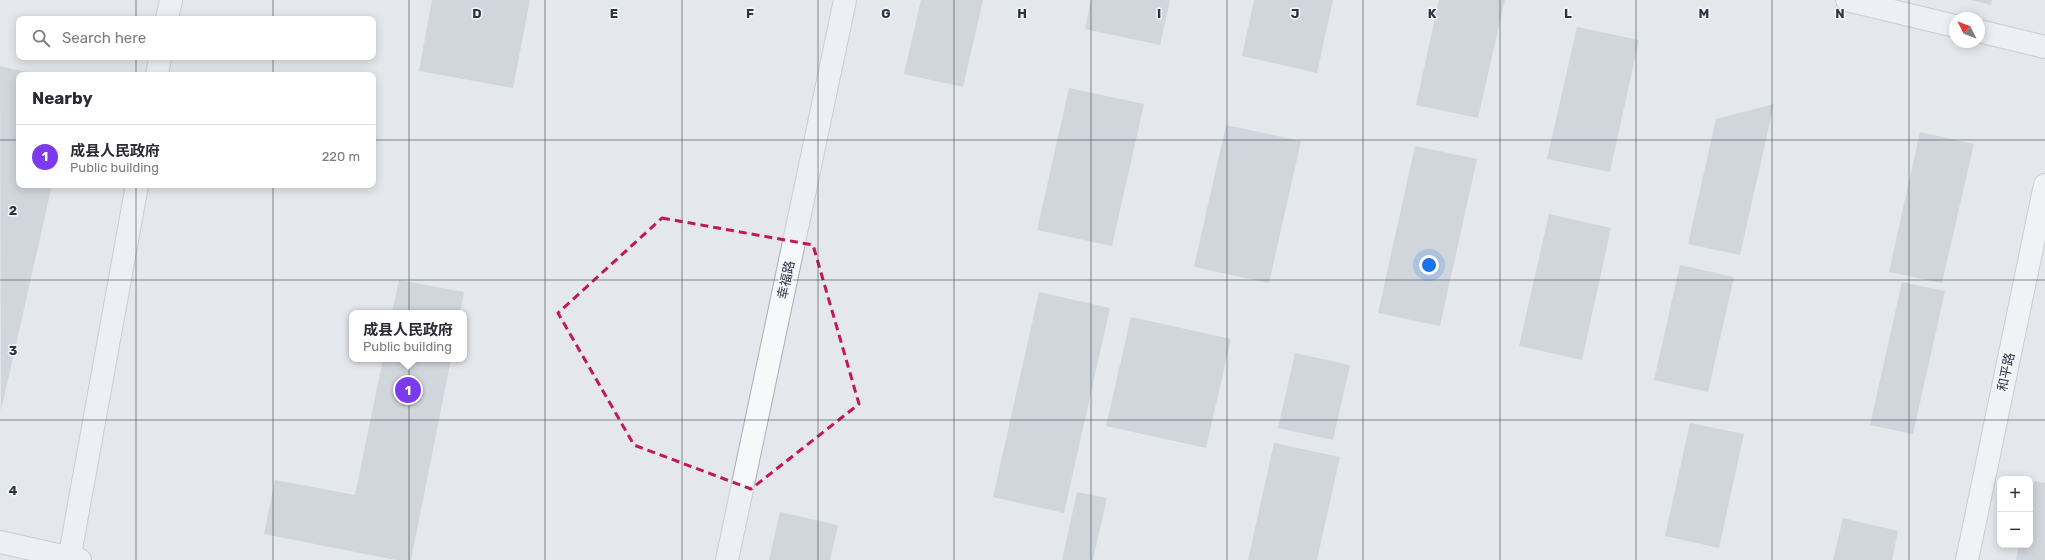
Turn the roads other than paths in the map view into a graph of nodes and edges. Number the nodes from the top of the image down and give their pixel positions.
1 (171, 0) edge
2 (845, 0) edge
3 (1847, 0) edge
4 (168, 16) edge
5 (1949, 25) edge
6 (1985, 32) edge
7 (2045, 47) edge
8 (160, 60) edge
9 (158, 72) edge
10 (2045, 185) edge
11 (136, 188) edge
12 (0, 542) edge
13 (73, 559) edge
14 (727, 560) edge
15 (1967, 560) edge

1 - 4 street
2 - 14 street, 幸福路
3 - 5 street
6 - 7 street
8 - 9 street
10 - 15 street, 和平路
11 - 13 street
12 - 13 street

